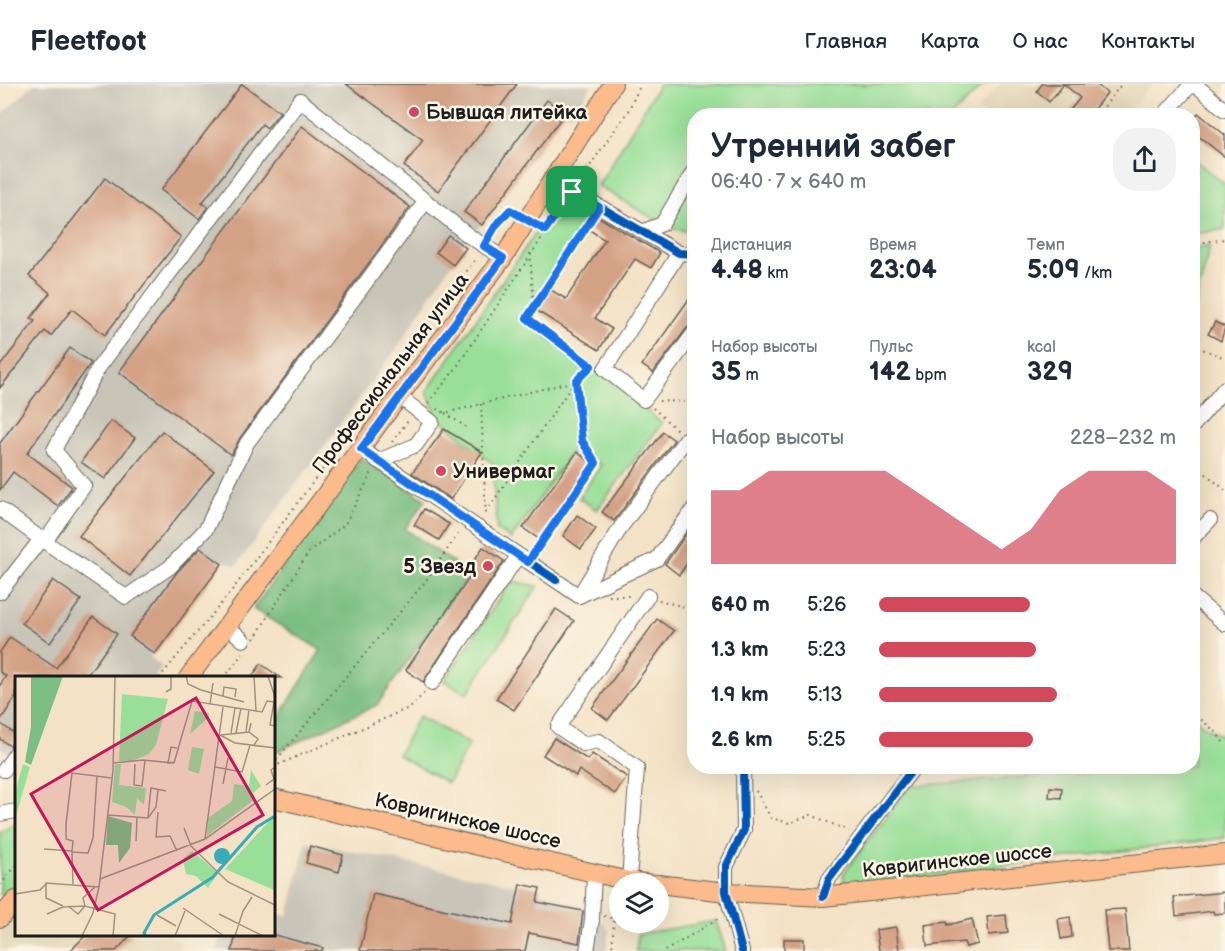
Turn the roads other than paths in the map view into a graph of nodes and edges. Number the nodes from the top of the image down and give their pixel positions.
1 (613, 84) edge
2 (1170, 108) edge
3 (1225, 110) edge
4 (554, 180) junction
5 (687, 182) edge
6 (426, 201) junction
7 (644, 231) junction
8 (679, 253) junction
9 (687, 254) edge
10 (503, 258) junction
11 (687, 342) edge
12 (1225, 388) edge
13 (400, 397) junction
14 (1200, 418) edge
15 (687, 447) edge
16 (361, 449) junction
17 (378, 461) junction
18 (0, 509) edge
19 (687, 518) edge
20 (1210, 520) dead end
21 (1200, 531) edge
22 (41, 539) junction
23 (523, 559) junction
24 (0, 591) edge
25 (579, 596) junction
26 (648, 596) road end
27 (1200, 603) edge
28 (1225, 624) edge
29 (227, 626) junction
30 (246, 645) road end
31 (190, 676) edge
32 (432, 683) road end
33 (15, 754) edge
34 (2, 768) edge
35 (743, 774) edge
36 (909, 774) edge
37 (15, 777) edge
38 (274, 798) edge
39 (15, 811) edge
40 (0, 814) edge
41 (1225, 854) edge
42 (594, 872) junction
43 (630, 873) edge
44 (609, 875) edge
45 (669, 885) edge
46 (726, 892) junction
47 (823, 897) junction
48 (15, 901) edge
49 (0, 918) edge
50 (587, 951) edge
51 (742, 951) edge

1 - 4 main road, Профессиональная улица
2 - 3 street
4 - 7 street
4 - 10 main road, Профессиональная улица
5 - 7 street
6 - 10 street
6 - 22 street
6 - 22 street
7 - 8 street
8 - 9 street
8 - 11 street
10 - 13 main road, Профессиональная улица
12 - 14 street
13 - 16 main road, Профессиональная улица
13 - 17 street
15 - 25 street
16 - 17 street
16 - 29 main road, Профессиональная улица
17 - 23 street
18 - 22 street
19 - 25 street
20 - 21 street
22 - 24 street
23 - 25 street
23 - 32 street
26 - 43 street
27 - 28 street
29 - 30 street
29 - 31 main road, Профессиональная улица
33 - 34 street
34 - 37 street
35 - 46 street
36 - 47 street
38 - 42 main road, Ковригинское шоссе
39 - 40 street
41 - 47 main road, Ковригинское шоссе
42 - 44 main road, Ковригинское шоссе
42 - 50 street
45 - 46 main road, Ковригинское шоссе
46 - 47 main road, Ковригинское шоссе
46 - 51 street
48 - 49 main road

